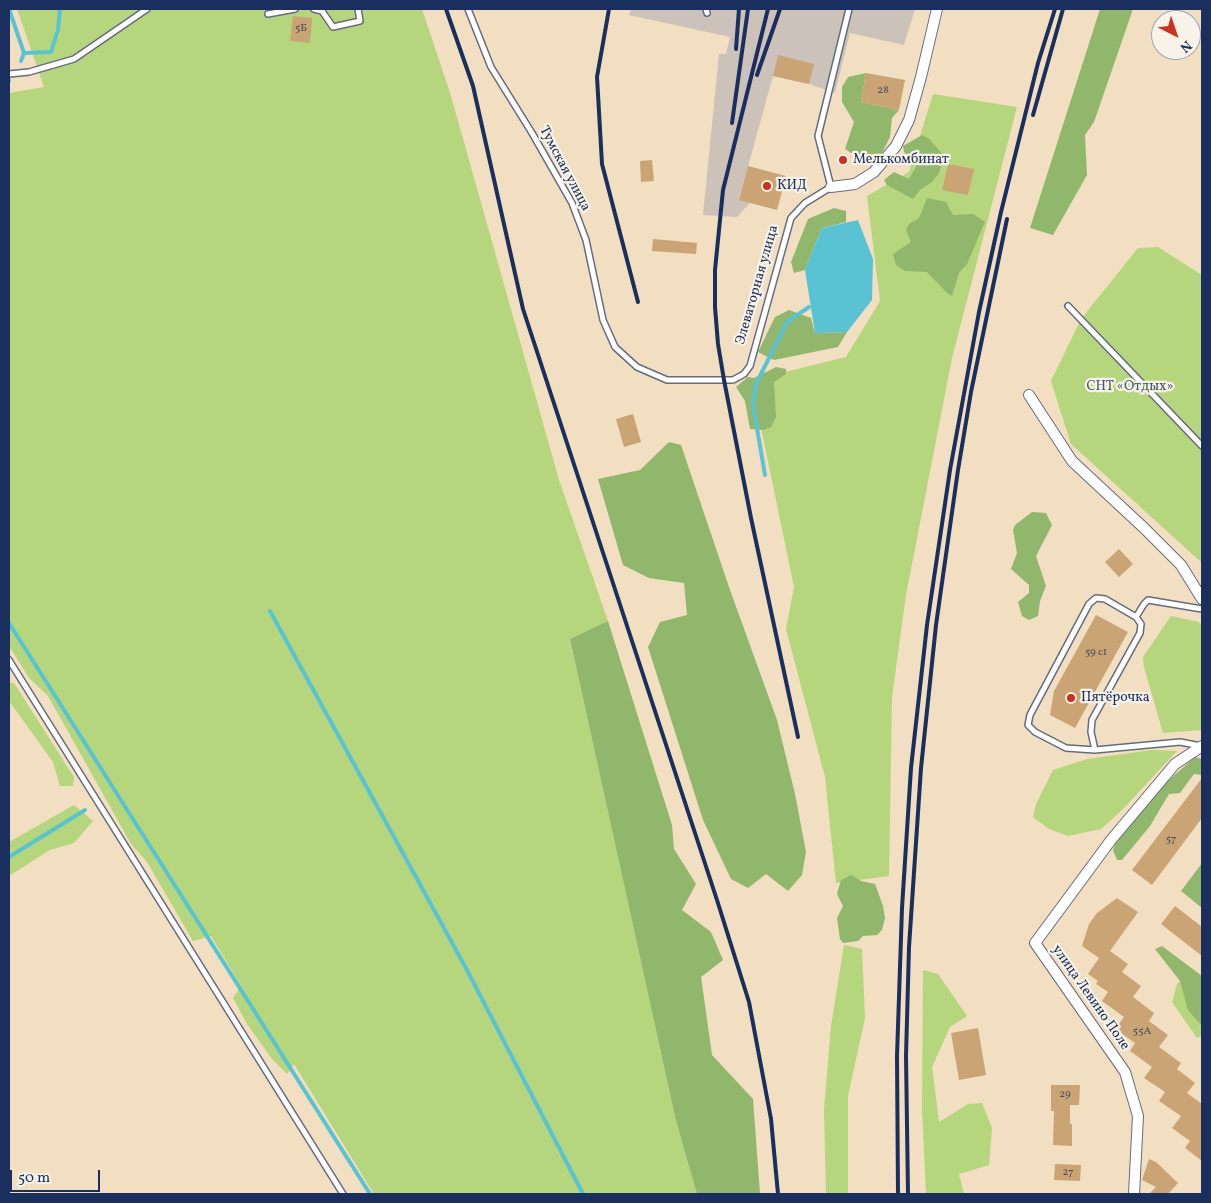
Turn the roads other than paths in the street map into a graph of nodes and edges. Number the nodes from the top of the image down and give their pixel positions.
1 (147, 9) edge
2 (296, 9) edge
3 (314, 9) edge
4 (358, 9) edge
5 (468, 9) edge
6 (849, 9) edge
7 (938, 9) edge
8 (268, 14) dead end
9 (9, 74) edge
10 (831, 187) junction
11 (1068, 306) dead end
12 (667, 380) joint
13 (1029, 395) dead end
14 (1202, 446) edge
15 (1202, 599) edge
16 (1202, 609) edge
17 (1136, 617) junction
18 (9, 660) edge
19 (1202, 746) edge
20 (1095, 750) junction
21 (343, 1194) edge
22 (1134, 1194) edge

1 - 9 lane
2 - 8 lane
3 - 4 lane
5 - 12 lane, Тумская улица
6 - 10 lane
7 - 10 street, Элеваторная улица
10 - 12 lane, Элеваторная улица
11 - 14 lane
13 - 15 street
16 - 17 lane
17 - 20 lane
17 - 20 lane
18 - 21 lane
19 - 20 lane
19 - 22 street, улица Левино Поле

